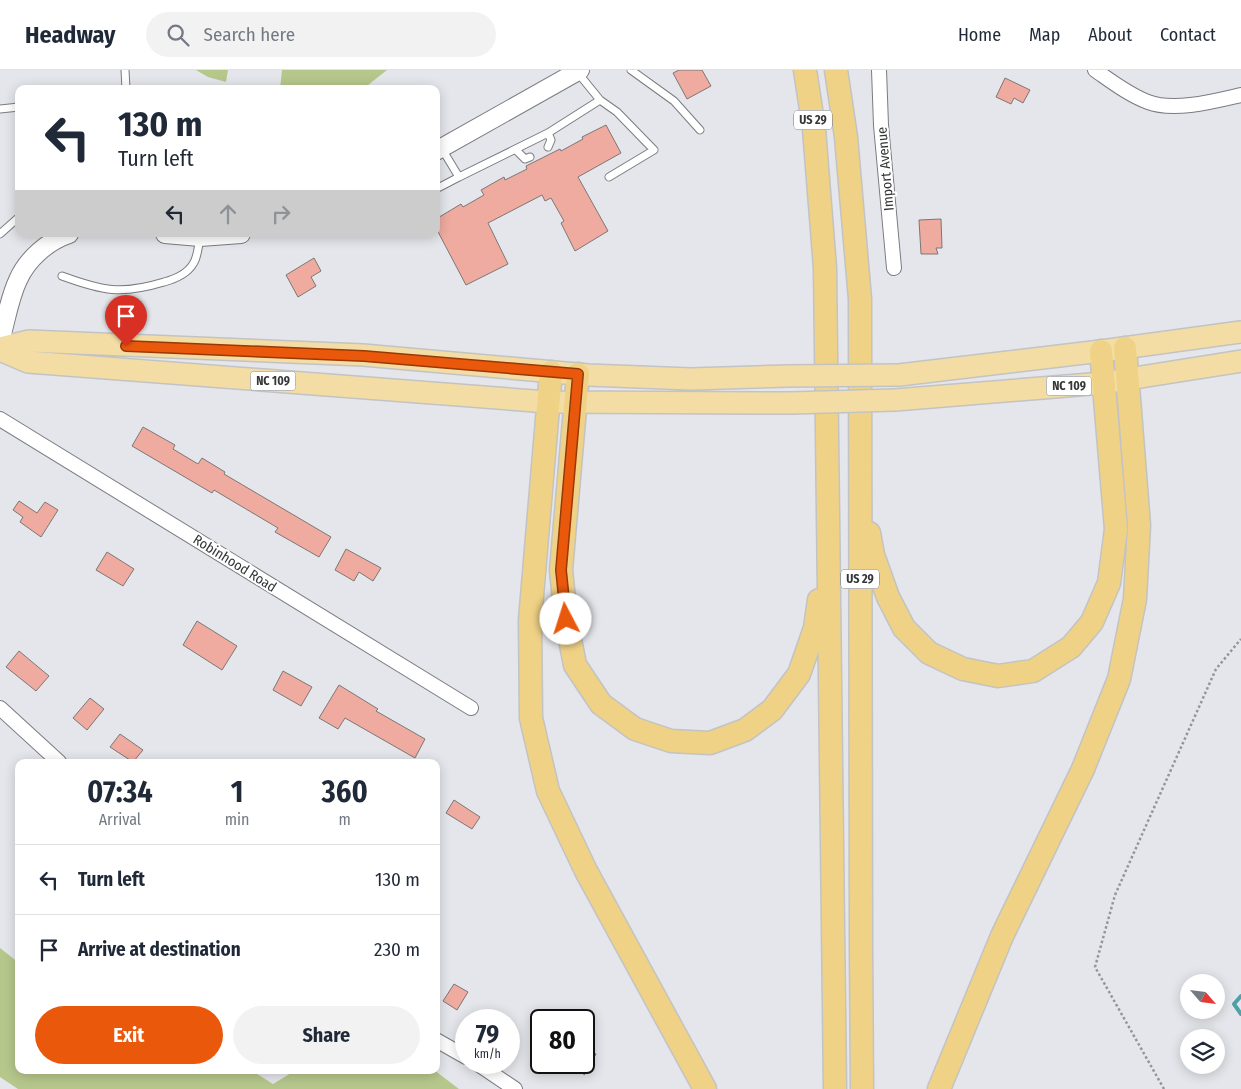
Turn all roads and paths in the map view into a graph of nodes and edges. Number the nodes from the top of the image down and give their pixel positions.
1 (125, 70) edge
2 (631, 70) edge
3 (805, 70) edge
4 (836, 70) edge
5 (879, 70) edge
6 (1095, 70) edge
7 (579, 71) edge
8 (126, 85) edge
9 (1241, 95) edge
10 (600, 100) junction
11 (15, 107) edge
12 (0, 109) edge
13 (700, 130) dead end
14 (548, 133) junction
15 (548, 147) dead end
16 (440, 148) edge
17 (440, 150) edge
18 (516, 150) junction
19 (530, 157) dead end
20 (459, 177) junction
21 (609, 177) dead end
22 (440, 187) edge
23 (15, 221) edge
24 (0, 234) edge
25 (62, 237) edge
26 (192, 237) edge
27 (210, 237) edge
28 (200, 238) junction
29 (894, 268) dead end
30 (62, 276) dead end
31 (1241, 332) edge
32 (0, 341) edge
33 (1125, 348) junction
34 (0, 349) edge
35 (1101, 351) junction
36 (1241, 361) edge
37 (551, 372) junction
38 (578, 374) junction
39 (1127, 378) junction
40 (1103, 383) junction
41 (548, 402) junction
42 (576, 403) junction
43 (0, 419) edge
44 (860, 475) junction
45 (829, 524) junction
46 (1241, 638) edge
47 (0, 708) edge
48 (470, 708) dead end
49 (56, 759) edge
50 (440, 1042) edge
51 (455, 1051) edge
52 (493, 1074) edge
53 (515, 1089) edge
54 (705, 1089) edge
55 (835, 1089) edge
56 (862, 1089) edge
57 (939, 1089) edge
58 (1164, 1089) edge

1 - 8 lane
2 - 13 lane
3 - 45 highway, US 29
4 - 44 highway, US 29
5 - 29 street, Import Avenue
6 - 9 street
7 - 10 lane
7 - 16 street
10 - 14 lane
10 - 21 lane
11 - 12 lane
14 - 15 lane
14 - 18 lane
17 - 20 lane
18 - 19 lane
18 - 20 lane
20 - 22 lane
23 - 24 lane
25 - 32 street
26 - 28 street
27 - 28 street
28 - 30 lane
31 - 33 main road, NC 109
33 - 35 main road, NC 109
33 - 39 highway
34 - 37 main road, NC 109
34 - 41 main road, NC 109
35 - 38 main road, NC 109, bridge
35 - 40 highway
36 - 39 main road, NC 109
37 - 38 main road, NC 109
37 - 41 highway
38 - 42 highway
39 - 40 main road, NC 109
39 - 57 highway
40 - 42 main road, NC 109, bridge
40 - 44 highway
41 - 42 main road, NC 109
41 - 54 highway
42 - 45 highway
43 - 48 street, Robinhood Road
44 - 56 highway, US 29
45 - 55 highway, US 29
46 - 58 path
47 - 49 street
50 - 51 street
52 - 53 street

